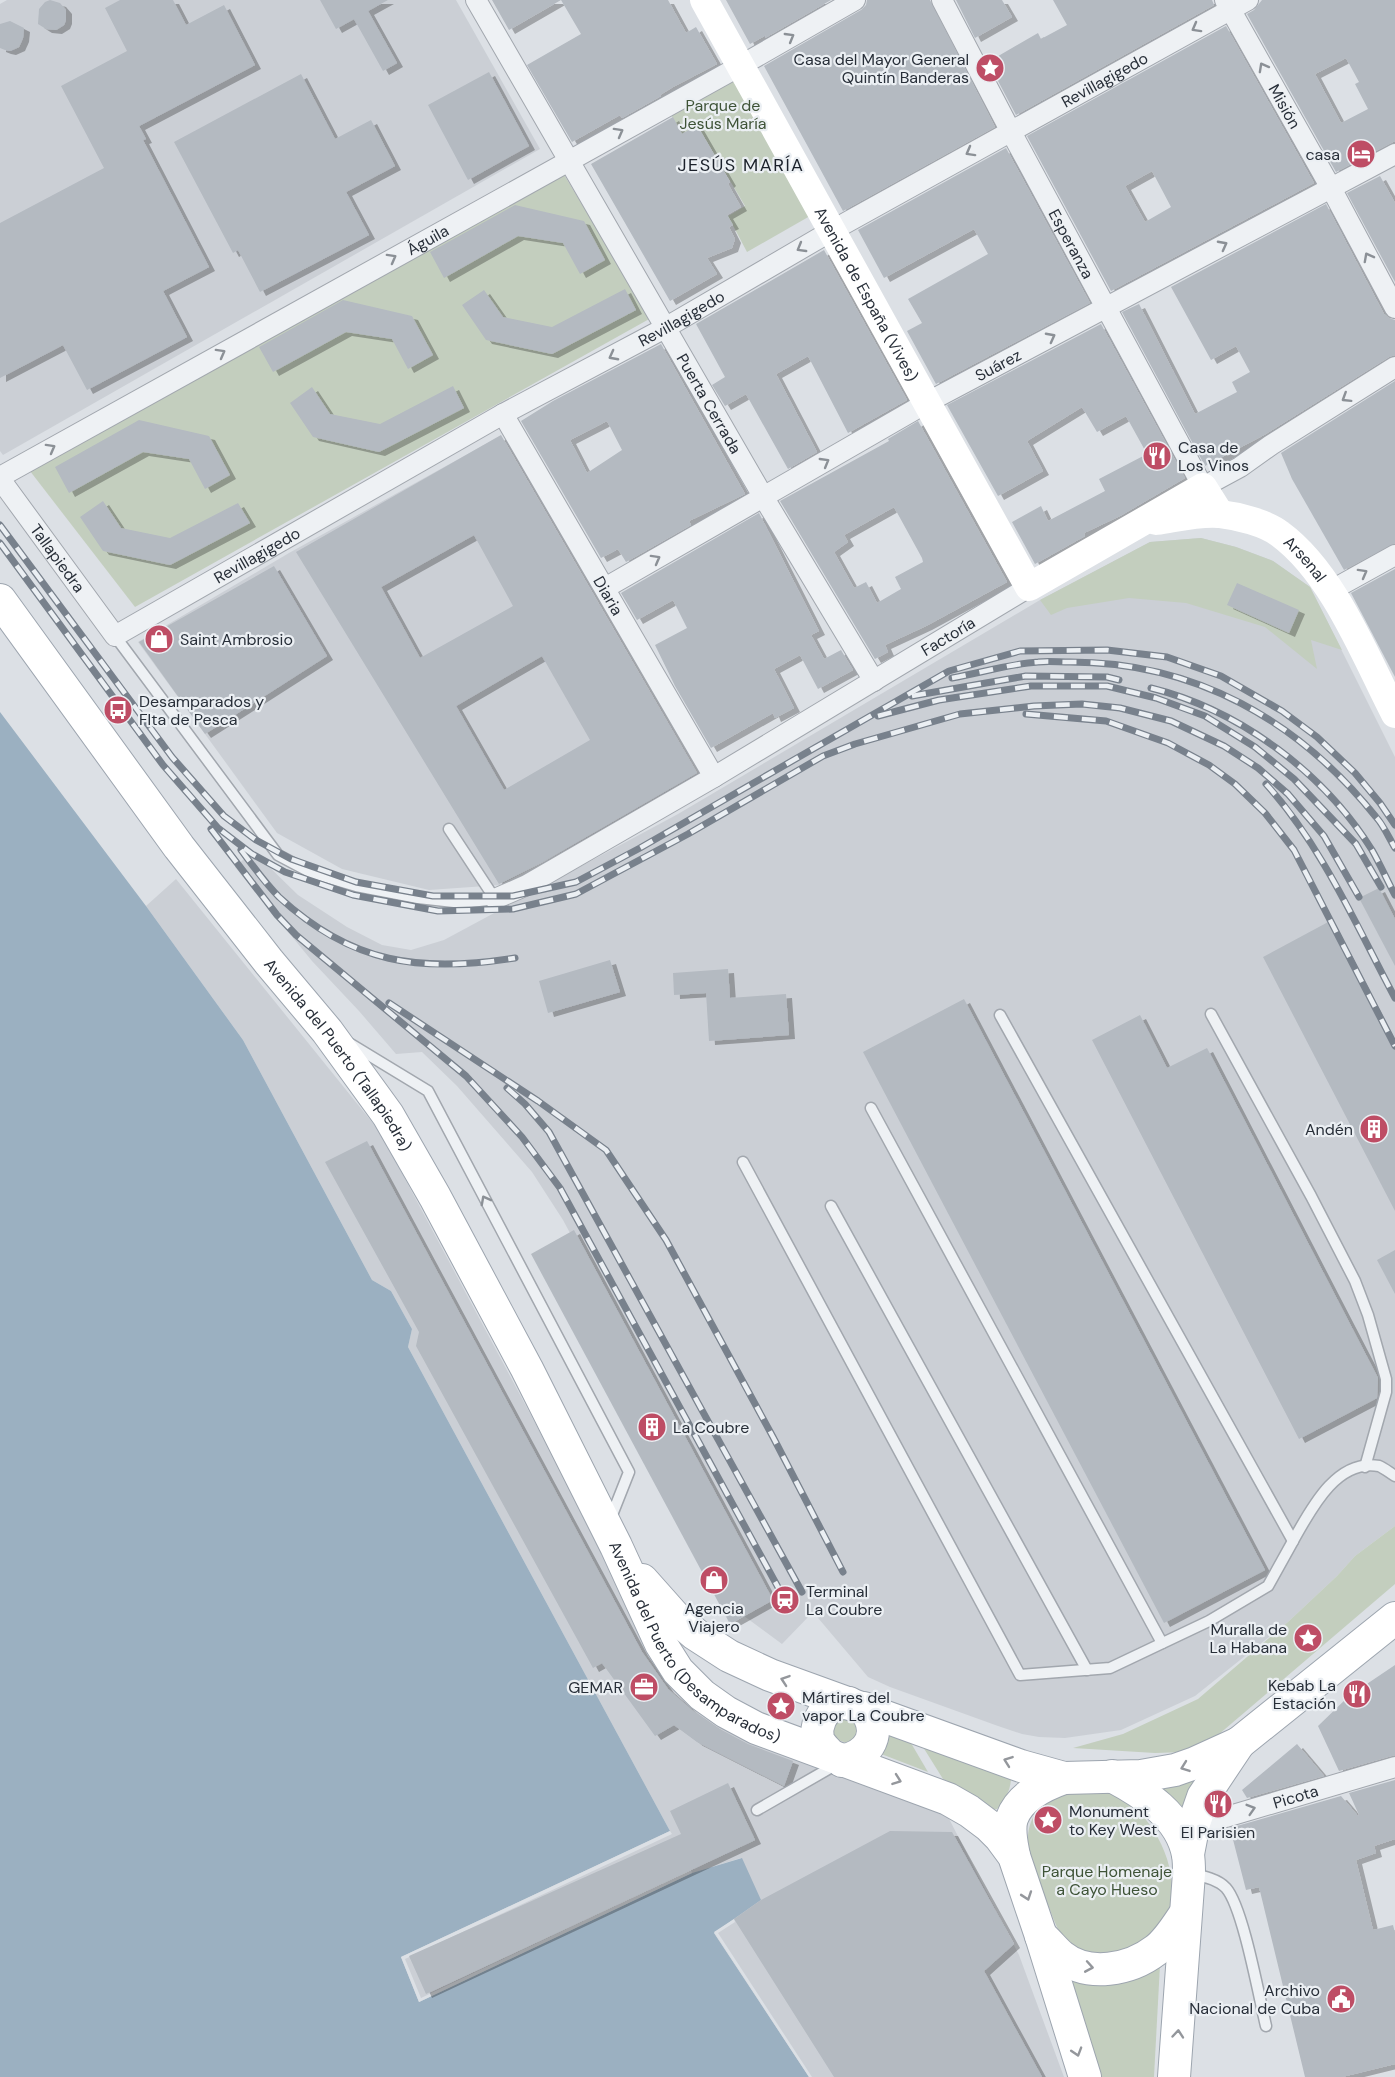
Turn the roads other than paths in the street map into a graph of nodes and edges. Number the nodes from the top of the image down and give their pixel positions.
1 (476, 0) edge
2 (704, 0) edge
3 (855, 0) edge
4 (942, 0) edge
5 (1235, 3) edge
6 (740, 66) junction
7 (1010, 130) junction
8 (1395, 154) edge
9 (568, 160) junction
10 (1331, 188) junction
11 (833, 230) junction
12 (1106, 308) junction
13 (1395, 308) edge
14 (665, 328) junction
15 (1395, 367) edge
16 (928, 402) junction
17 (503, 414) junction
18 (0, 478) edge
19 (1203, 488) junction
20 (764, 498) junction
21 (1220, 514) junction
22 (1139, 524) junction
23 (1395, 555) edge
24 (1029, 586) junction
25 (605, 588) junction
26 (1332, 590) junction
27 (0, 600) edge
28 (116, 636) junction
29 (874, 681) junction
30 (1395, 713) edge
31 (714, 777) junction
32 (449, 828) dead end
33 (495, 899) junction
34 (1211, 1014) dead end
35 (1000, 1015) dead end
36 (327, 1032) junction
37 (871, 1108) dead end
38 (743, 1162) dead end
39 (831, 1206) dead end
40 (1365, 1467) junction
41 (1395, 1476) edge
42 (612, 1538) junction
43 (1293, 1541) junction
44 (1395, 1618) edge
45 (1162, 1643) junction
46 (1087, 1670) junction
47 (857, 1706) junction
48 (1239, 1743) junction
49 (836, 1758) junction
50 (1395, 1767) edge
51 (1112, 1776) junction
52 (1064, 1778) junction
53 (757, 1810) dead end
54 (1194, 1823) junction
55 (1014, 1856) junction
56 (1189, 1863) junction
57 (1185, 1914) junction
58 (1041, 1936) junction
59 (1266, 2026) dead end
60 (1085, 2077) edge
61 (1174, 2077) edge

1 - 9 street, Puerta Cerrada
2 - 6 street, Avenida de España (Vives)
6 -> 3 street, Águila
4 - 7 street, Esperanza
5 -> 7 street, Revillagigedo
10 -> 5 street, Misión
9 -> 6 street, Águila
6 - 11 street, Avenida de España (Vives)
7 -> 11 street, Revillagigedo
7 - 12 street, Esperanza
8 - 10 street, Suárez
9 - 14 street, Puerta Cerrada
18 -> 9 street, Águila
12 -> 10 street, Suárez
13 -> 10 street, Misión
11 -> 14 street, Revillagigedo
11 - 16 street, Avenida de España (Vives)
16 -> 12 street, Suárez
12 - 19 street, Esperanza
14 -> 17 street, Revillagigedo
14 - 20 street, Puerta Cerrada
15 -> 19 street, Factoría
20 -> 16 street, Suárez
16 - 24 street, Avenida de España (Vives)
17 - 25 street, Diaria
17 - 28 street, Revillagigedo
18 - 28 street, Tallapiedra
19 - 21 street
19 - 22 street, Factoría
25 -> 20 street, Suárez
20 - 29 street, Puerta Cerrada
21 - 22 street, Arsenal
21 - 26 street, Arsenal
22 - 24 street, Factoría
26 -> 23 street
24 - 29 street, Factoría
25 - 31 street, Diaria
26 - 30 street, Arsenal
27 - 36 main road, Avenida del Puerto (Tallapiedra)
28 - 33 lane
29 - 31 street, Factoría
31 - 33 street, Factoría
32 - 33 lane
34 - 40 lane
35 - 43 lane
36 - 42 main road, Avenida del Puerto (Tallapiedra)
42 -> 36 lane
37 - 45 lane
38 - 46 lane
39 - 46 lane
40 - 41 lane
40 - 43 lane
47 -> 42 main road, Avenida del Puerto (Desamparados)
42 - 49 main road, Avenida del Puerto (Desamparados)
43 - 45 lane
44 - 48 main road
45 - 46 lane
47 - 49 main road
47 - 49 main road
52 -> 47 main road, Avenida del Puerto (Desamparados)
48 -> 51 main road, Avenida del Puerto (Desamparados)
48 - 54 main road
49 - 53 lane
49 -> 55 main road, Avenida del Puerto (Desamparados)
54 -> 50 street, Picota
51 - 52 main road, Avenida del Puerto (Desamparados)
51 - 56 main road
52 - 55 main road
54 - 56 main road
55 -> 58 main road, Avenida del Puerto (Desamparados)
56 - 57 main road
56 - 59 lane
58 -> 57 main road
61 -> 57 main road
58 -> 60 main road, Avenida del Puerto (Desamparados)

